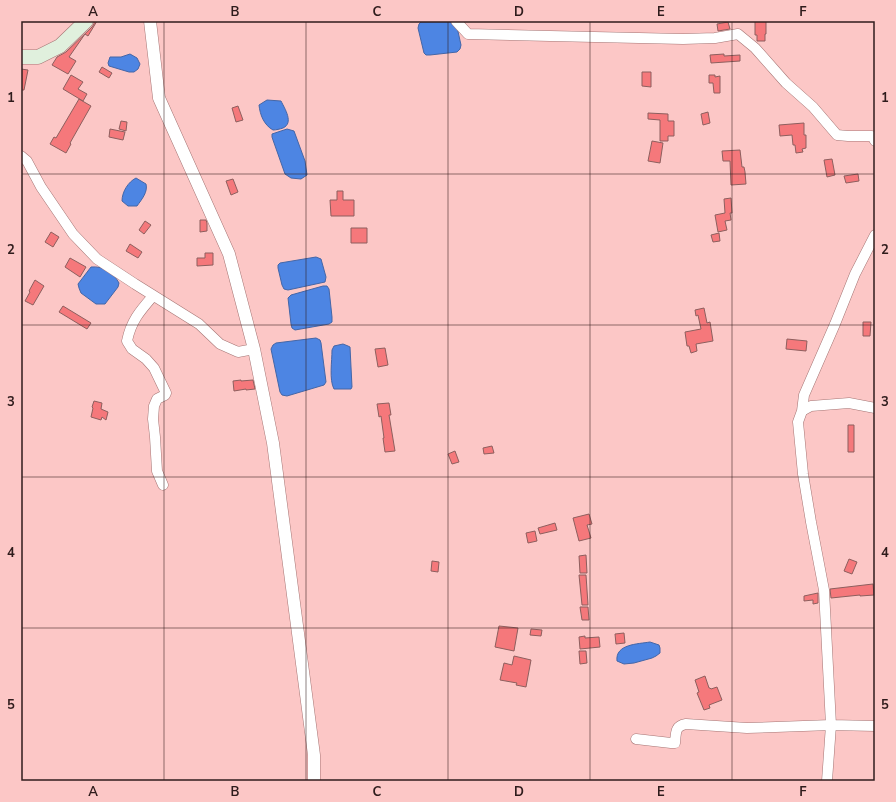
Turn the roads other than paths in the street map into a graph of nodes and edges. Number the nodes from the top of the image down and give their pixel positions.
1 (86, 21) edge
2 (150, 21) edge
3 (456, 21) edge
4 (21, 57) edge
5 (875, 140) edge
6 (21, 156) edge
7 (875, 236) edge
8 (153, 296) junction
9 (254, 349) junction
10 (875, 408) edge
11 (802, 411) junction
12 (163, 485) dead end
13 (831, 725) junction
14 (875, 726) edge
15 (636, 739) dead end
16 (314, 781) edge
17 (827, 781) edge

1 - 4 main road
2 - 9 street
3 - 5 street
6 - 8 street
7 - 11 street
8 - 9 street
8 - 12 street
9 - 16 street
10 - 11 street
11 - 13 street
13 - 14 street
13 - 15 street
13 - 17 street

